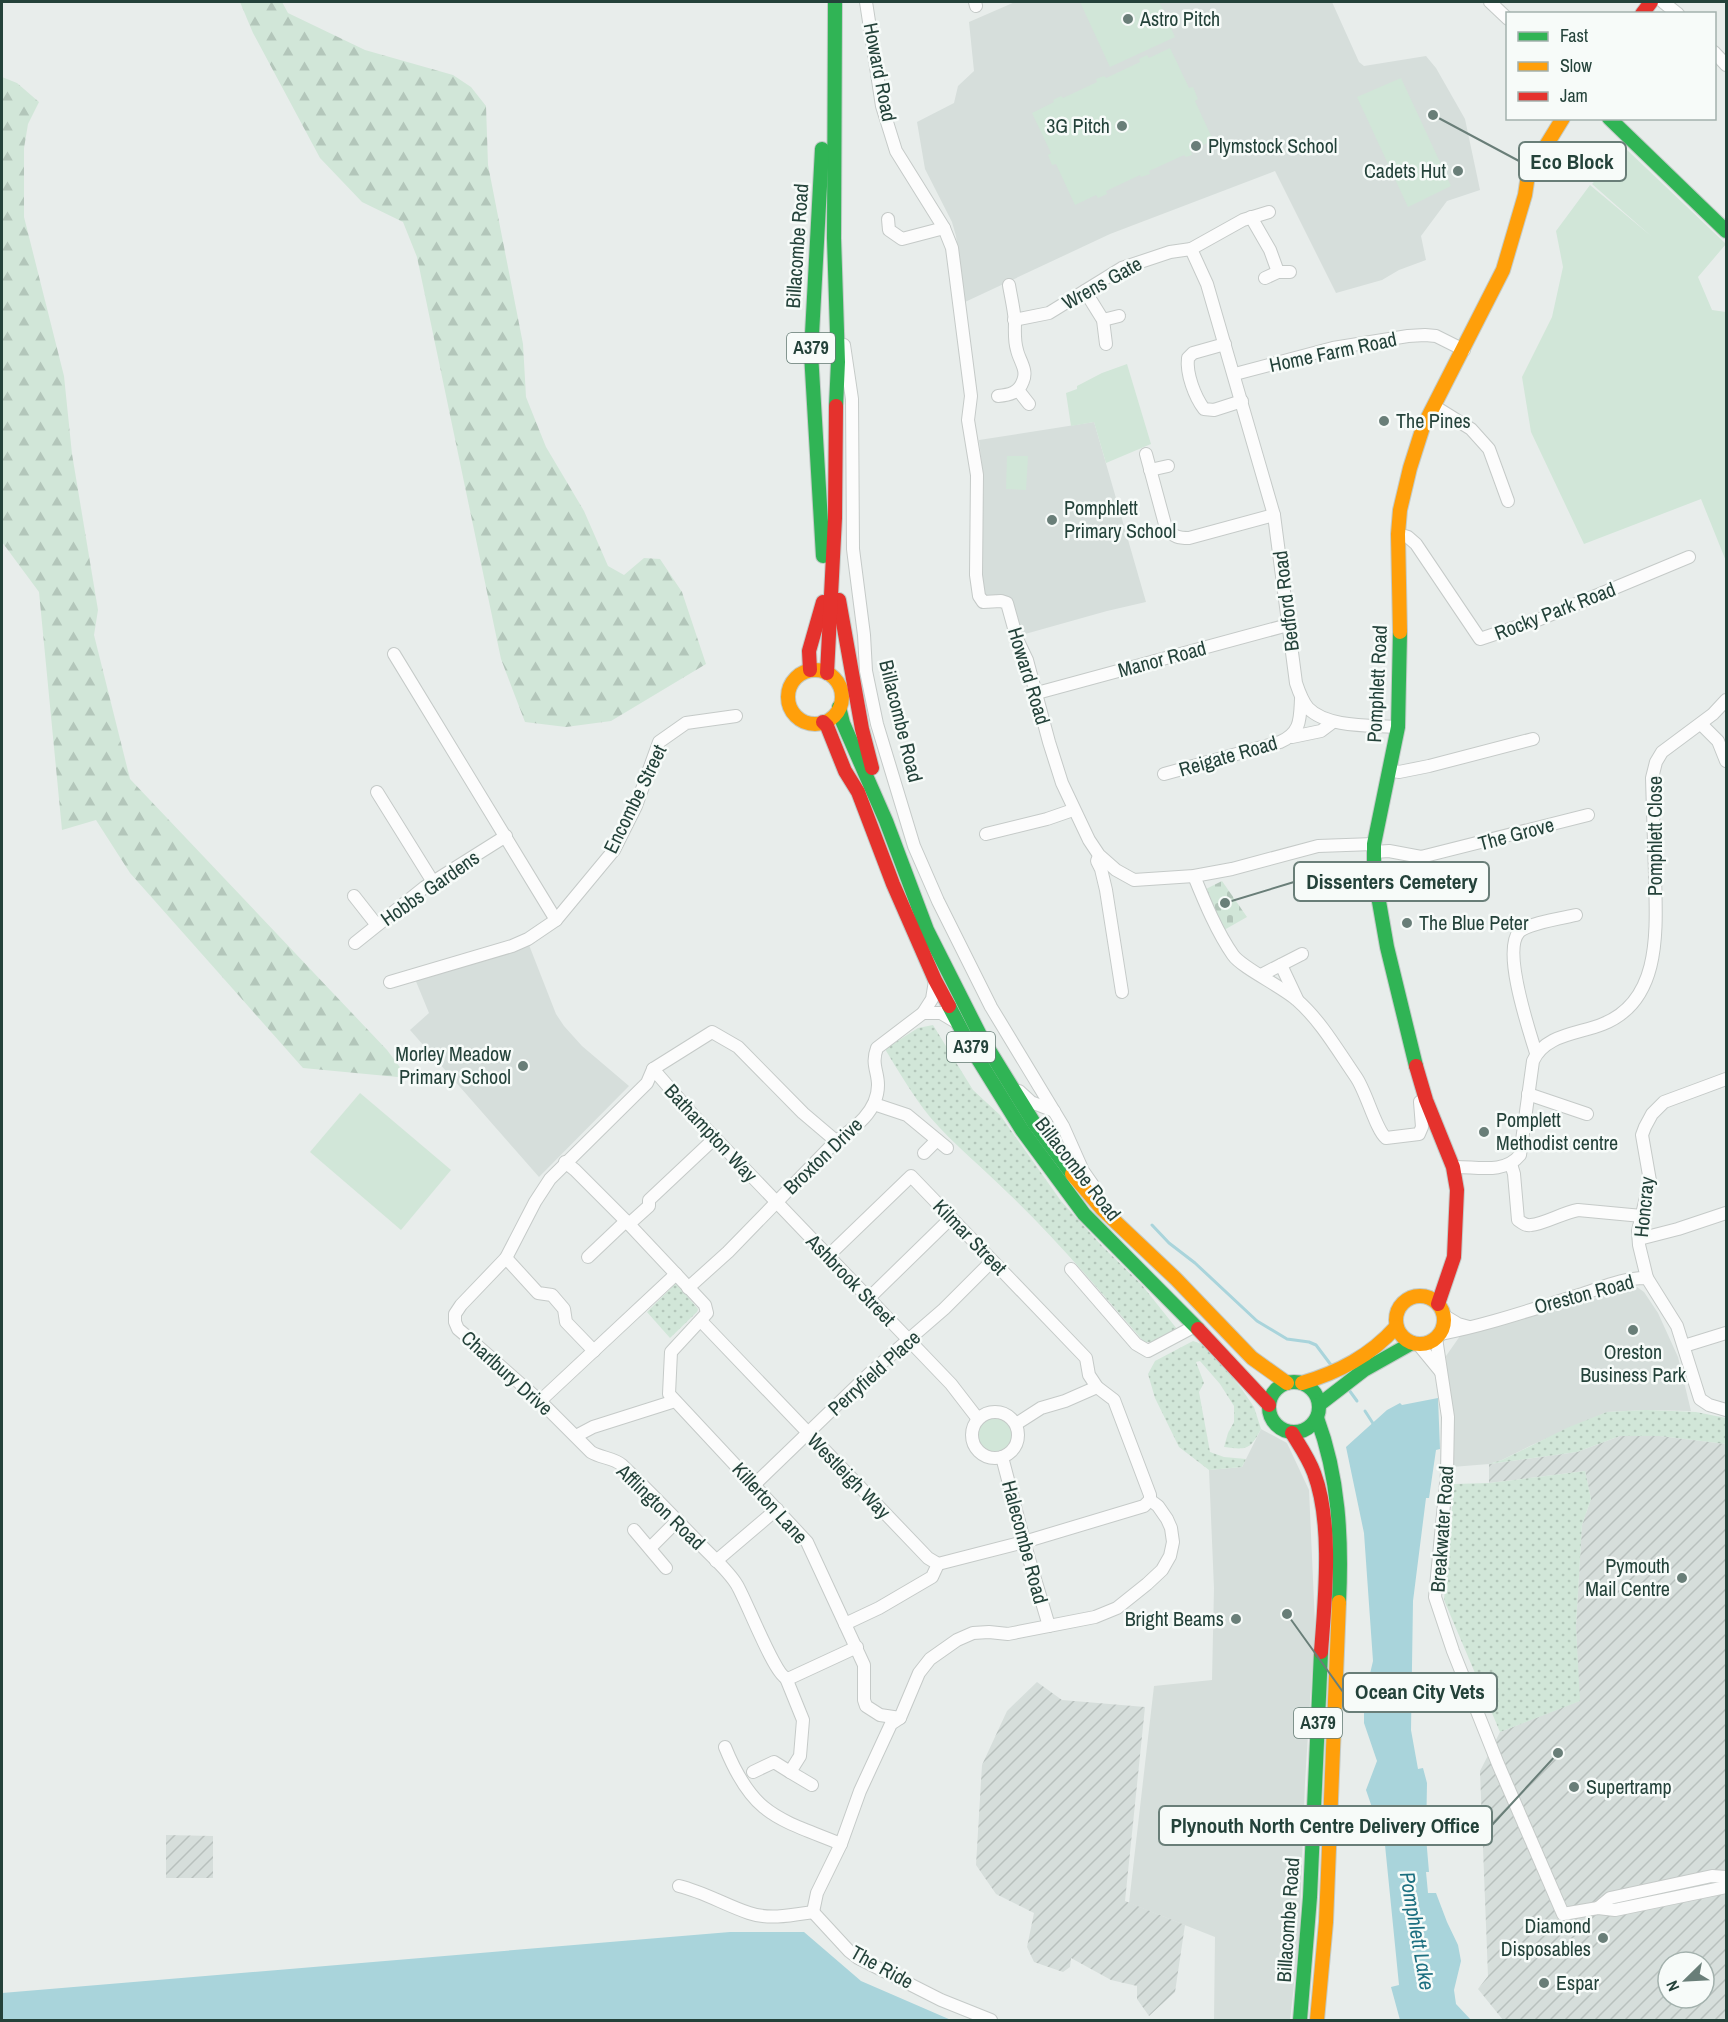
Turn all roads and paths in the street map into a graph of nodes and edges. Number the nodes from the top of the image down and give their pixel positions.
1 (824, 2) edge
2 (835, 2) edge
3 (1490, 2) edge
4 (1663, 2) edge
5 (867, 6) edge
6 (1676, 12) edge
7 (1506, 17) edge
8 (1562, 120) edge
9 (1611, 120) edge
10 (1269, 212) dead end
11 (1251, 217) junction
12 (888, 219) dead end
13 (944, 228) junction
14 (1726, 231) edge
15 (1191, 249) junction
16 (1265, 278) dead end
17 (1009, 285) dead end
18 (836, 290) junction
19 (1085, 291) junction
20 (1119, 316) dead end
21 (1014, 320) junction
22 (1103, 320) junction
23 (1106, 344) dead end
24 (1225, 344) junction
25 (1464, 350) junction
26 (811, 352) junction
27 (843, 364) junction
28 (1235, 374) junction
29 (1018, 390) junction
30 (998, 396) dead end
31 (1242, 401) junction
32 (1029, 404) dead end
33 (1434, 406) junction
34 (815, 423) junction
35 (1146, 454) dead end
36 (1168, 466) dead end
37 (1150, 470) junction
38 (1508, 501) dead end
39 (1274, 515) junction
40 (833, 531) junction
41 (1398, 534) junction
42 (1689, 557) dead end
43 (1288, 625) junction
44 (394, 654) dead end
45 (810, 670) junction
46 (827, 673) junction
47 (1037, 693) junction
48 (1301, 699) junction
49 (1726, 700) edge
50 (839, 707) junction
51 (736, 716) dead end
52 (823, 722) junction
53 (1333, 722) junction
54 (1701, 724) junction
55 (1398, 727) junction
56 (1292, 737) junction
57 (1533, 738) dead end
58 (1726, 761) edge
59 (1389, 770) junction
60 (1164, 774) dead end
61 (377, 792) dead end
62 (1073, 810) junction
63 (1588, 815) dead end
64 (886, 821) junction
65 (986, 834) dead end
66 (509, 840) junction
67 (1374, 848) junction
68 (1099, 855) junction
69 (1194, 876) junction
70 (433, 882) junction
71 (354, 896) dead end
72 (1576, 915) dead end
73 (556, 920) junction
74 (376, 924) junction
75 (356, 943) dead end
76 (1302, 954) dead end
77 (1281, 965) junction
78 (1261, 975) junction
79 (935, 980) junction
80 (390, 982) dead end
81 (1122, 992) dead end
82 (1297, 1000) junction
83 (923, 1013) junction
84 (958, 1023) junction
85 (1536, 1053) junction
86 (652, 1069) junction
87 (1726, 1079) edge
88 (1007, 1080) junction
89 (1528, 1094) junction
90 (1426, 1100) junction
91 (874, 1104) junction
92 (1054, 1111) junction
93 (1587, 1114) dead end
94 (715, 1138) junction
95 (937, 1140) junction
96 (836, 1141) junction
97 (947, 1148) dead end
98 (924, 1153) dead end
99 (565, 1162) junction
100 (1511, 1164) junction
101 (1453, 1167) junction
102 (773, 1199) junction
103 (1726, 1213) edge
104 (1642, 1216) junction
105 (951, 1218) junction
106 (627, 1223) junction
107 (1122, 1227) junction
108 (1639, 1242) junction
109 (828, 1256) junction
110 (588, 1257) dead end
111 (506, 1258) junction
112 (992, 1261) junction
113 (1071, 1269) dead end
114 (1448, 1272) junction
115 (1646, 1272) junction
116 (676, 1274) junction
117 (688, 1288) junction
118 (1423, 1296) junction
119 (869, 1298) junction
120 (1441, 1310) junction
121 (701, 1320) junction
122 (1195, 1326) junction
123 (1396, 1327) junction
124 (1470, 1328) junction
125 (1726, 1333) edge
126 (1438, 1336) junction
127 (909, 1340) junction
128 (1415, 1344) junction
129 (1684, 1347) junction
130 (594, 1351) junction
131 (1441, 1372) junction
132 (1287, 1383) junction
133 (1302, 1383) junction
134 (1097, 1387) junction
135 (540, 1401) junction
136 (675, 1401) junction
137 (1320, 1404) junction
138 (1269, 1405) junction
139 (1726, 1410) edge
140 (1317, 1418) junction
141 (978, 1419) junction
142 (1016, 1424) junction
143 (807, 1433) junction
144 (1292, 1433) junction
145 (576, 1436) junction
146 (1002, 1457) junction
147 (755, 1484) junction
148 (1150, 1500) junction
149 (777, 1509) junction
150 (678, 1520) junction
151 (634, 1530) dead end
152 (1024, 1542) junction
153 (650, 1548) junction
154 (716, 1561) junction
155 (938, 1564) junction
156 (666, 1568) dead end
157 (1324, 1571) junction
158 (1340, 1572) junction
159 (845, 1624) junction
160 (1049, 1626) junction
161 (857, 1647) junction
162 (786, 1678) junction
163 (900, 1718) junction
164 (725, 1747) dead end
165 (1333, 1750) junction
166 (1316, 1763) junction
167 (753, 1772) dead end
168 (790, 1772) junction
169 (812, 1785) dead end
170 (841, 1844) junction
171 (1726, 1877) edge
172 (679, 1886) dead end
173 (1726, 1887) edge
174 (1598, 1908) junction
175 (813, 1912) junction
176 (1321, 1964) junction
177 (991, 2020) edge
178 (1300, 2020) edge
179 (1310, 2020) edge
180 (1317, 2020) edge

1 - 26 main road, Billacombe Road / A379
2 - 18 main road, Billacombe Road / A379
3 - 7 street
4 - 6 street
5 - 13 street, Howard Road
8 - 25 main road, Pomphlett Road
9 - 14 main road
10 - 11 street, Wrens Gate
11 - 15 street, Wrens Gate
11 - 16 street
12 - 13 street
13 - 47 street, Howard Road
15 - 19 street, Wrens Gate
15 - 24 street, Bedford Road
17 - 21 street
18 - 26 main road, A379
18 - 27 main road, Billacombe Road / A379
19 - 21 street, Wrens Gate
19 - 22 street
20 - 22 street
21 - 29 street
22 - 23 street
24 - 28 street, Bedford Road
24 - 31 street
25 - 28 street, Home Farm Road
25 - 33 main road, Pomphlett Road
26 - 34 main road, Billacombe Road / A379
27 - 34 main road, A379
27 - 40 main road, Billacombe Road / A379
27 - 92 street, Billacombe Road
28 - 31 street, Bedford Road
29 - 30 street
29 - 32 street
31 - 39 street, Bedford Road
33 - 38 street
33 - 41 main road, Pomphlett Road
34 - 45 main road, Billacombe Road / A379
35 - 37 street
36 - 37 street
37 - 39 street
39 - 43 street, Bedford Road
40 - 46 main road, Billacombe Road / A379
40 - 64 main road, Billacombe Road
41 - 42 street, Rocky Park Road
41 - 55 main road, Pomphlett Road
43 - 47 street, Manor Road
43 - 48 street, Bedford Road
44 - 66 street
45 - 46 main road
45 - 52 main road
46 - 50 main road, Billacombe Road / A379
47 - 62 street, Howard Road
48 - 53 street
48 - 56 street, Reigate Road
49 - 54 street, Pomphlett Close
50 - 52 main road
50 - 64 main road, Billacombe Road / A379
51 - 73 street, Encombe Street
52 - 79 main road, Billacombe Road / A379
53 - 55 street
53 - 56 street, Reigate Road
54 - 58 street
54 - 85 street, Pomphlett Close
55 - 59 main road, Pomphlett Road
56 - 60 street, Reigate Road
57 - 59 street
59 - 67 main road, Pomphlett Road
61 - 70 street
62 - 65 street
62 - 68 street, Howard Road
63 - 67 street, The Grove
64 - 88 main road, Billacombe Road / A379
66 - 70 street, Hobbs Gardens
66 - 73 street
67 - 69 street, Howard Road
67 - 90 main road, Pomphlett Road
68 - 69 street, Howard Road
68 - 81 street
69 - 78 street
70 - 74 street, Hobbs Gardens
71 - 74 street
72 - 85 street
73 - 80 street, Encombe Street
74 - 75 street, Hobbs Gardens
76 - 77 street
77 - 78 street
77 - 82 street
78 - 82 street
79 - 83 street
79 - 84 main road, Billacombe Road / A379
82 - 90 street
83 - 84 street
83 - 91 street, Broxton Drive
84 - 122 main road, Billacombe Road / A379
85 - 89 street
86 - 94 street, Bathampton Way
86 - 96 street
86 - 99 street, Charlbury Drive
87 - 104 street, Honcray
88 - 92 street, Billacombe Road
88 - 107 main road, Billacombe Road / A379
89 - 93 street
89 - 100 street
90 - 101 main road, Pomphlett Road
91 - 95 street
91 - 96 street, Broxton Drive
92 - 107 street, Billacombe Road
94 - 102 street, Bathampton Way
94 - 106 street
95 - 97 street
95 - 98 street
96 - 102 street, Broxton Drive
99 - 106 street
99 - 111 street, Charlbury Drive
100 - 101 street
100 - 104 street
101 - 114 main road, Pomphlett Road
102 - 109 street, Ashbrook Street
102 - 117 street, Broxton Drive
103 - 108 street
104 - 108 street, Honcray
105 - 109 street, Kilmar Street
105 - 112 street, Kilmar Street
105 - 119 street
106 - 110 street
106 - 116 street
107 - 132 main road, Billacombe Road / A379
108 - 115 street, Honcray
109 - 119 street, Ashbrook Street
111 - 130 street
111 - 135 street, Charlbury Drive
112 - 127 street, Perryfield Place
112 - 134 street, Kilmar Street
113 - 122 street
114 - 118 main road
114 - 120 main road, Pomphlett Road
115 - 124 street, Oreston Road
115 - 129 street, Oreston Road
116 - 117 street
116 - 130 street
117 - 121 street
118 - 120 main road
118 - 123 main road
119 - 127 street, Ashbrook Street
120 - 124 street
120 - 126 main road
121 - 136 street
121 - 143 street, Westleigh Way
122 - 138 main road, Billacombe Road / A379
123 - 128 main road
123 - 133 main road
124 - 126 street, Oreston Road
125 - 129 street
126 - 128 main road
126 - 131 street, Breakwater Road
127 - 141 street, Ashbrook Street
127 - 143 street, Perryfield Place
128 - 131 street
128 - 137 main road
129 - 139 street, Oreston Road
130 - 135 street
131 - 174 street, Breakwater Road
132 - 133 main road
132 - 138 main road
133 - 137 main road
134 - 142 street
134 - 148 street, Kilmar Street
135 - 145 street, Charlbury Drive
136 - 145 street
136 - 147 street, Killerton Lane
137 - 140 main road
138 - 144 main road, A379
140 - 144 main road
140 - 158 main road, Billacombe Road / A379
141 - 142 street
141 - 146 street
142 - 146 street
143 - 147 street, Perryfield Place
143 - 155 street, Westleigh Way
144 - 157 main road, Billacombe Road / A379
145 - 150 street, Afflington Road
146 - 152 street, Halecombe Road
147 - 149 street, Killerton Lane
148 - 152 street
148 - 160 street
149 - 154 street, Afflington Road
149 - 159 street, Killerton Lane
150 - 153 street
150 - 154 street, Afflington Road
151 - 153 street
152 - 155 street
152 - 160 street, Halecombe Road
153 - 156 street
154 - 162 street, Afflington Road
155 - 159 street
157 - 158 main road
157 - 166 main road, Billacombe Road / A379
158 - 165 main road, Billacombe Road / A379
159 - 161 street, Killerton Lane
160 - 163 street
161 - 162 street
161 - 163 street, Killerton Lane
162 - 168 street, Afflington Road
163 - 170 street
164 - 170 street
165 - 166 main road, A379
165 - 176 main road, Billacombe Road / A379
166 - 178 main road, Billacombe Road / A379
167 - 168 street
168 - 169 street
170 - 175 street
171 - 174 street
172 - 175 street
173 - 174 street
175 - 177 street, The Ride
176 - 179 street, Billacombe Road
176 - 180 main road, Billacombe Road / A379

